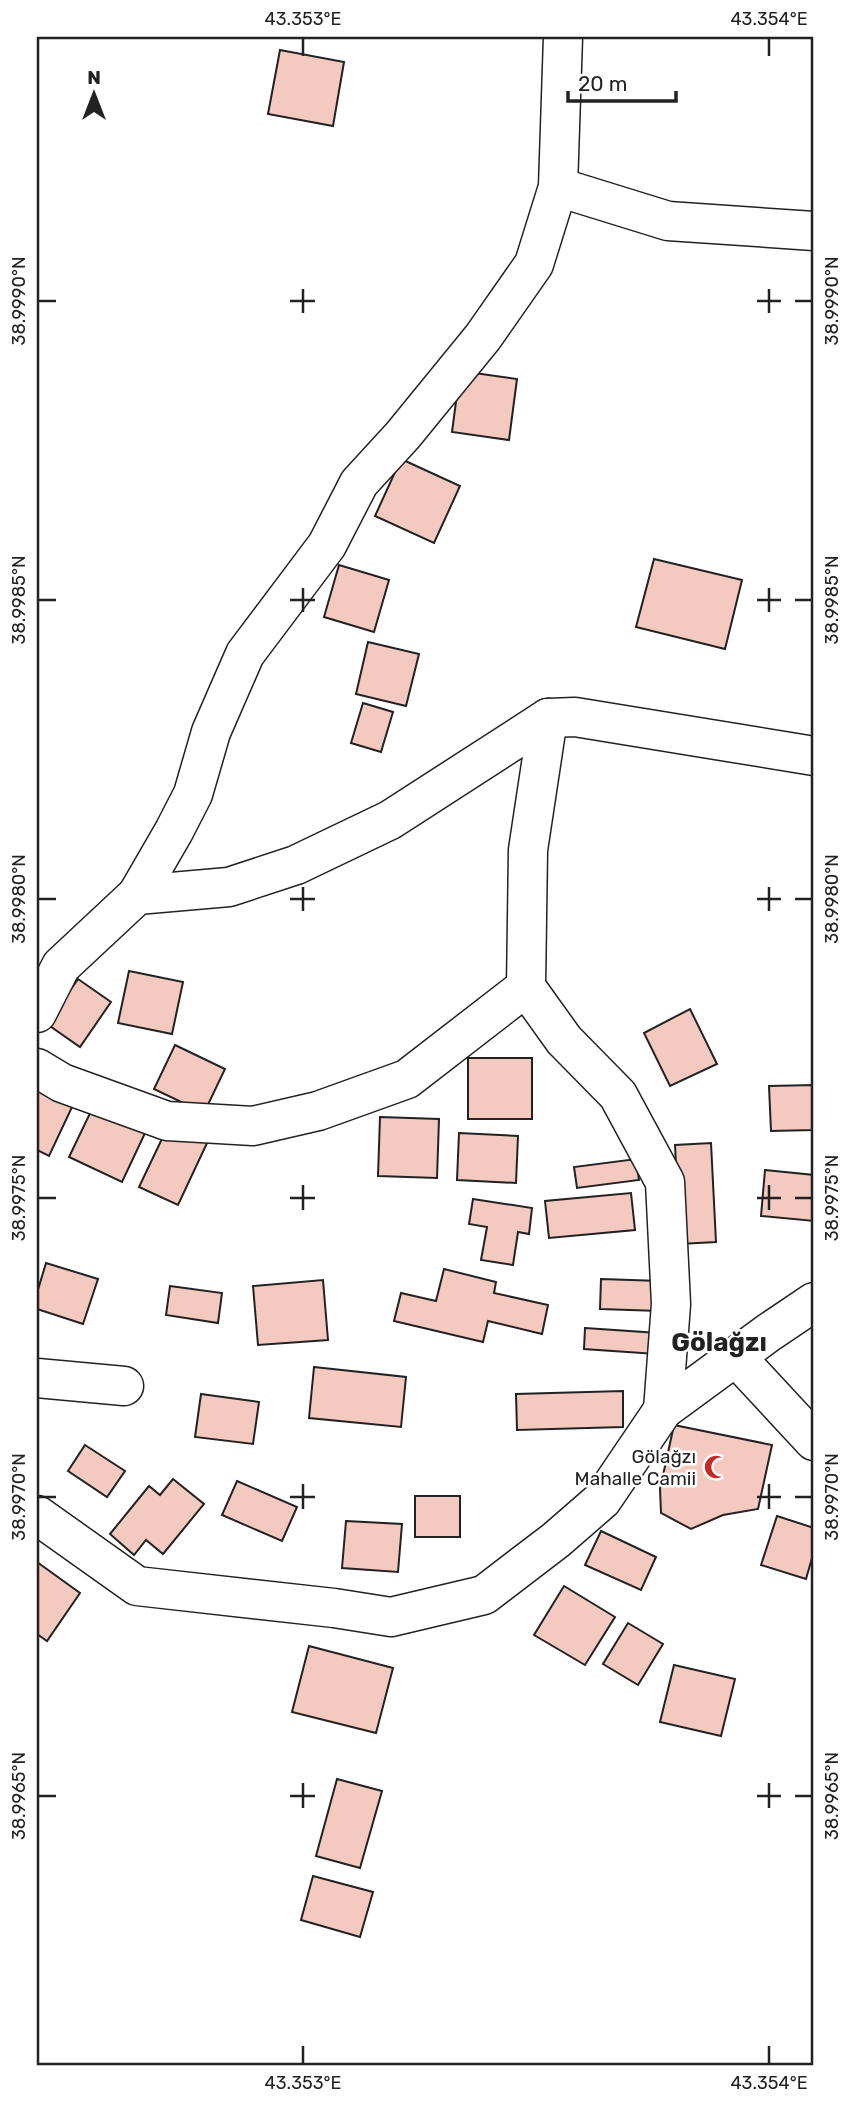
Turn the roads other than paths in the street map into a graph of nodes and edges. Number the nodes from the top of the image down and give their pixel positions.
1 (563, 37) edge
2 (558, 187) junction
3 (814, 232) edge
4 (548, 718) junction
5 (814, 756) edge
6 (137, 895) junction
7 (526, 987) junction
8 (37, 1013) edge
9 (37, 1068) edge
10 (814, 1302) edge
11 (736, 1357) junction
12 (37, 1378) edge
13 (124, 1386) dead end
14 (663, 1410) junction
15 (814, 1441) edge
16 (37, 1515) edge

1 - 2 street
2 - 3 street
2 - 6 street
4 - 5 street
4 - 6 street
4 - 7 street
6 - 8 street
7 - 9 street
7 - 14 street
10 - 11 street
11 - 14 street
11 - 15 street
12 - 13 street
14 - 16 street

